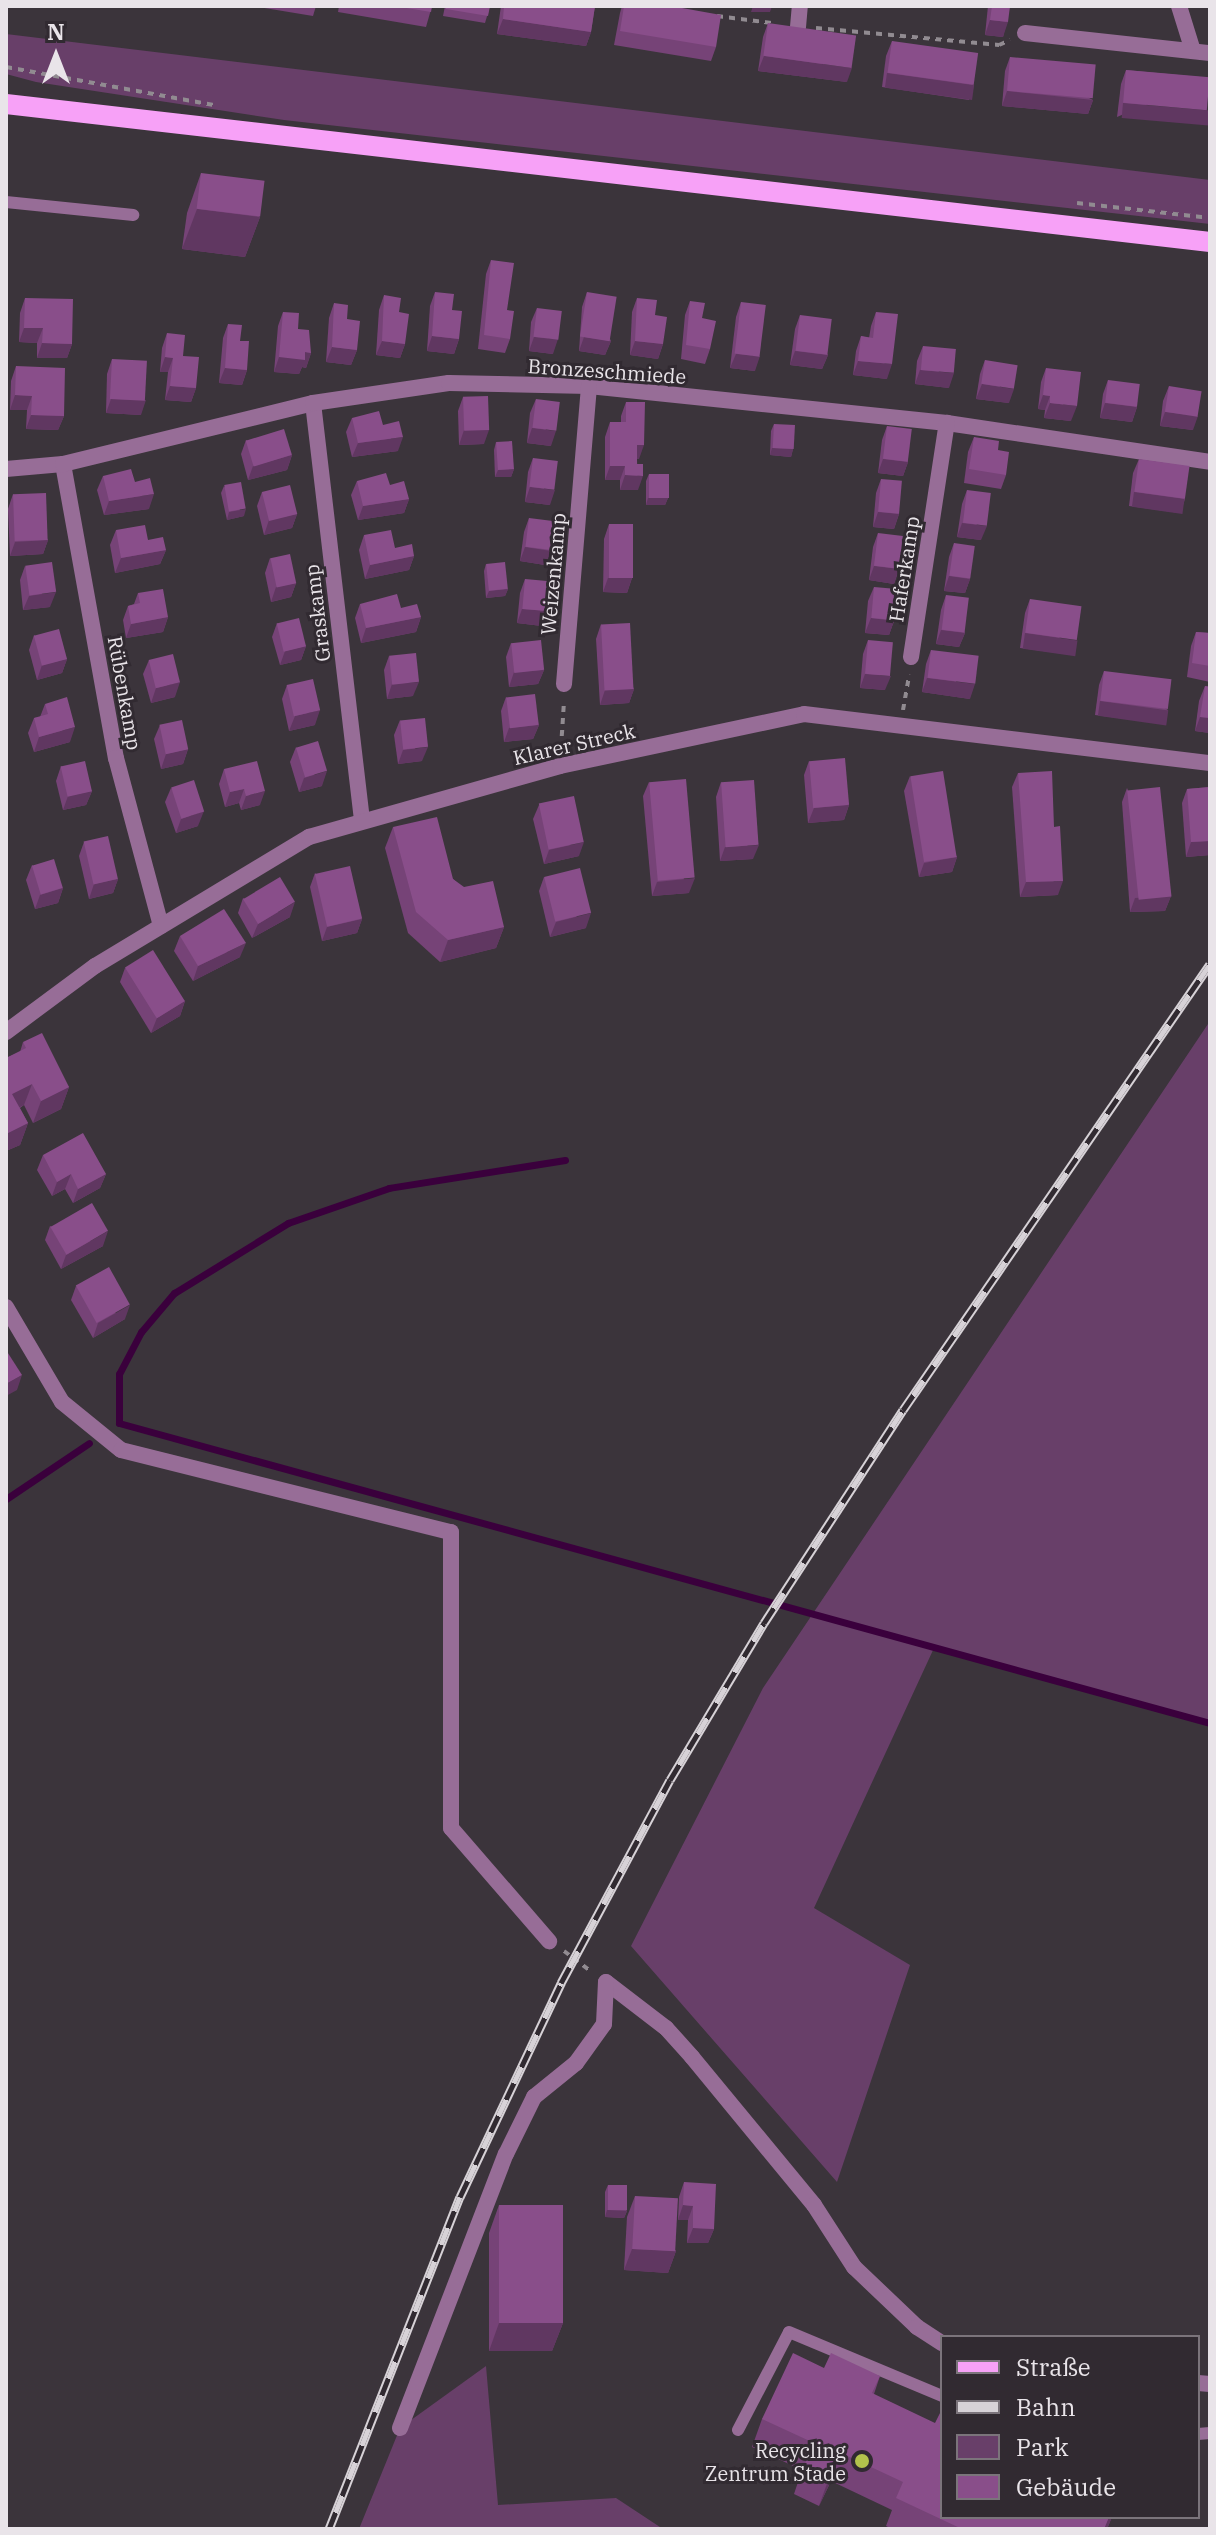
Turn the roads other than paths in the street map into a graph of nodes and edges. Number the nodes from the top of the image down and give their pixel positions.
1 (800, 6) edge
2 (1179, 6) edge
3 (798, 27) edge
4 (1025, 33) road end
5 (1202, 52) edge
6 (6, 104) edge
7 (6, 202) edge
8 (133, 215) dead end
9 (1210, 242) edge
10 (589, 386) junction
11 (313, 403) junction
12 (947, 423) junction
13 (1210, 462) edge
14 (63, 464) junction
15 (6, 469) edge
16 (911, 657) road end
17 (564, 684) road end
18 (1210, 763) edge
19 (362, 819) junction
20 (161, 926) junction
21 (6, 1032) edge
22 (6, 1307) edge
23 (549, 1941) road end
24 (940, 2342) edge
25 (940, 2395) edge
26 (400, 2428) dead end
27 (738, 2430) dead end

1 - 3 street
2 - 5 street
4 - 5 street
6 - 9 main road
7 - 8 lane
10 - 11 street, Bronzeschmiede
10 - 12 street, Bronzeschmiede
10 - 17 street, Weizenkamp
11 - 14 street, Bronzeschmiede
11 - 19 street, Graskamp
12 - 13 street, Bronzeschmiede
12 - 16 street, Haferkamp
14 - 15 street, Bronzeschmiede
14 - 20 street, Rübenkamp
18 - 19 street, Klarer Streck
19 - 20 street, Klarer Streck
20 - 21 street, Klarer Streck
22 - 23 street
24 - 26 street
25 - 27 lane

